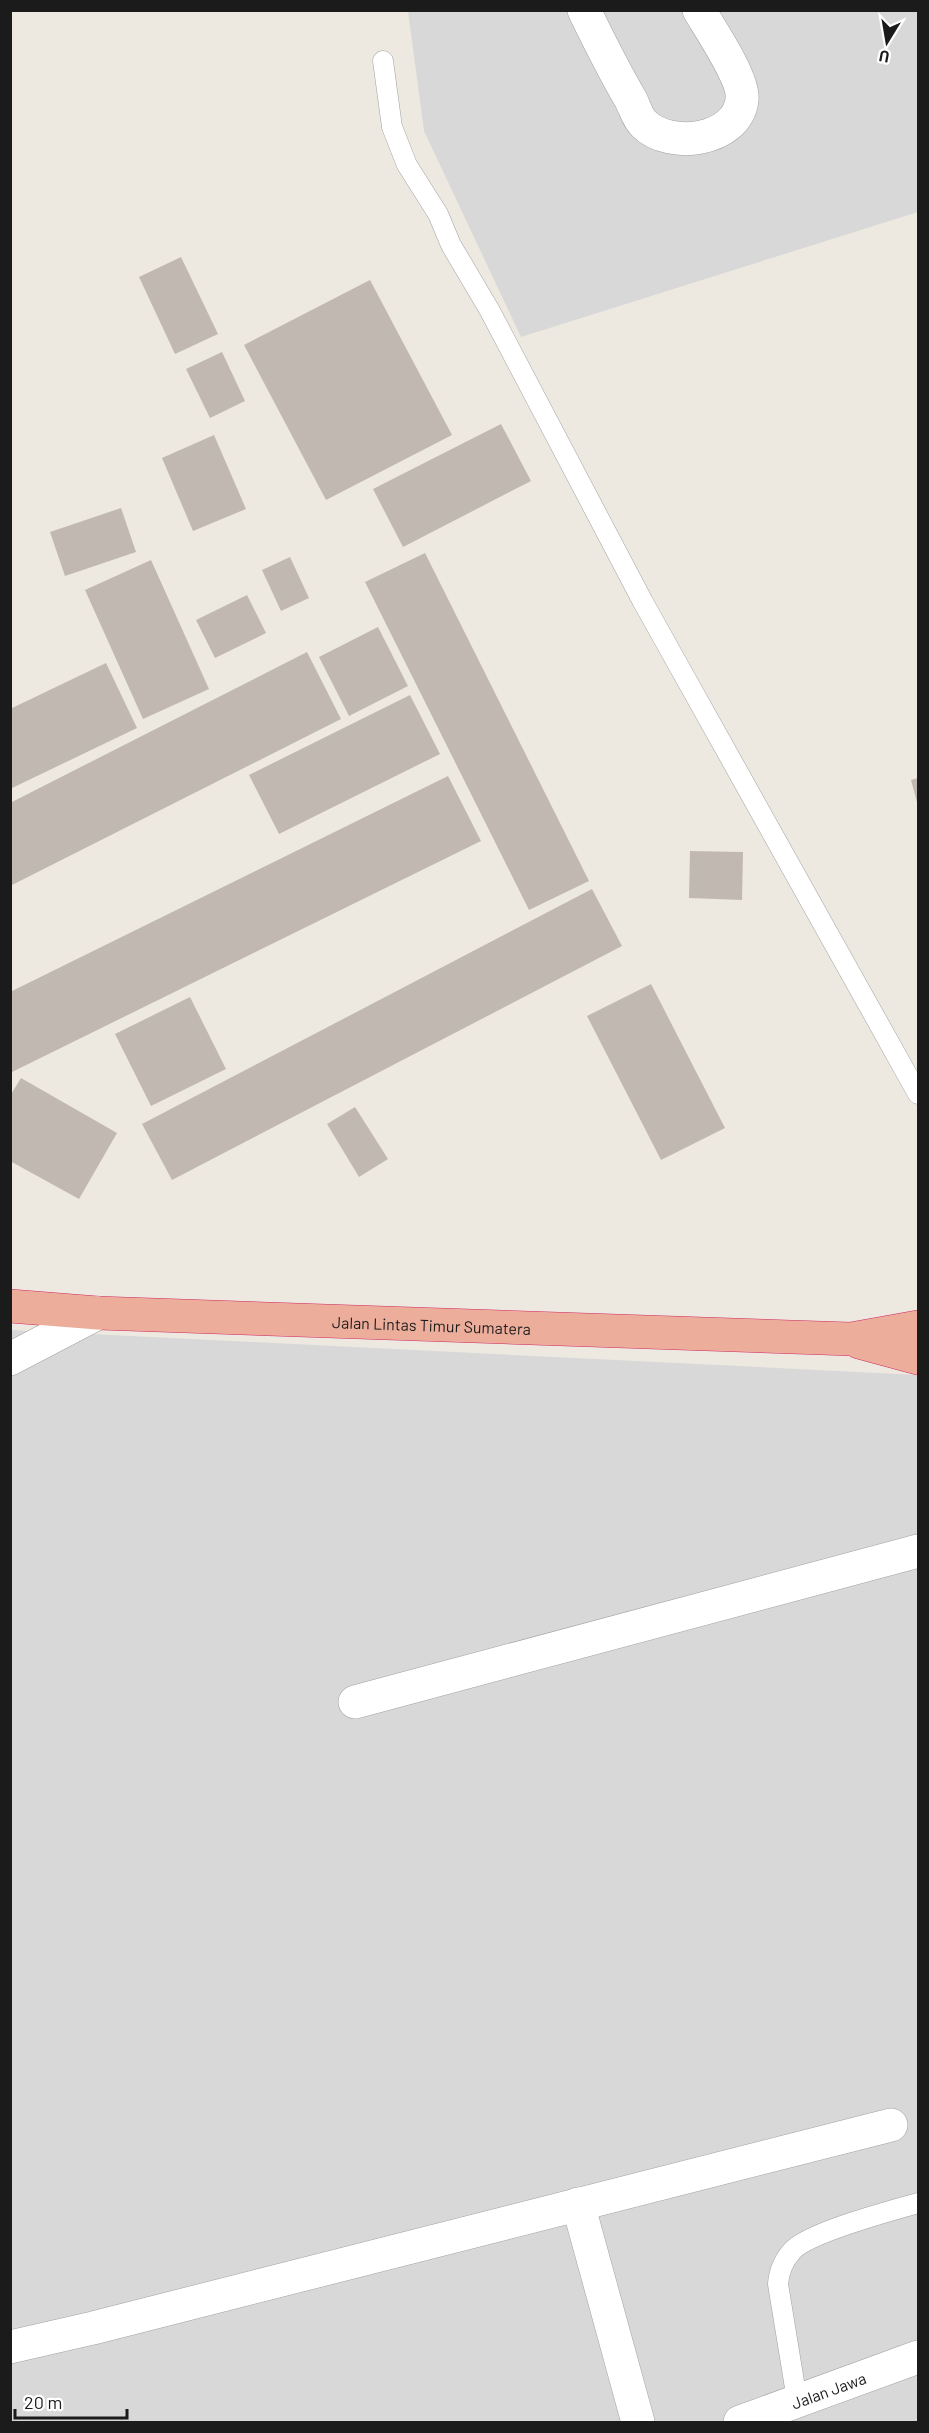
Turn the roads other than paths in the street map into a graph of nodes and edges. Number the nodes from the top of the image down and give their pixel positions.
1 (584, 10) edge
2 (699, 10) edge
3 (382, 60) dead end
4 (918, 1094) edge
5 (10, 1306) edge
6 (98, 1313) junction
7 (918, 1327) edge
8 (851, 1340) junction
9 (918, 1358) edge
10 (10, 1359) edge
11 (918, 1551) edge
12 (355, 1702) dead end
13 (891, 2125) dead end
14 (918, 2203) edge
15 (578, 2204) junction
16 (10, 2347) edge
17 (918, 2357) edge
18 (797, 2400) junction
19 (638, 2422) edge
20 (740, 2422) edge

1 - 2 street
3 - 4 lane
5 - 6 highway, Jalan Lintas Timur Sumatera
6 - 8 highway, Jalan Lintas Timur Sumatera
6 - 10 street
7 - 8 highway
8 - 9 highway
11 - 12 street
13 - 15 street
14 - 18 lane
15 - 16 street
15 - 19 street
17 - 18 street, Jalan Jawa
18 - 20 street, Jalan Jawa

